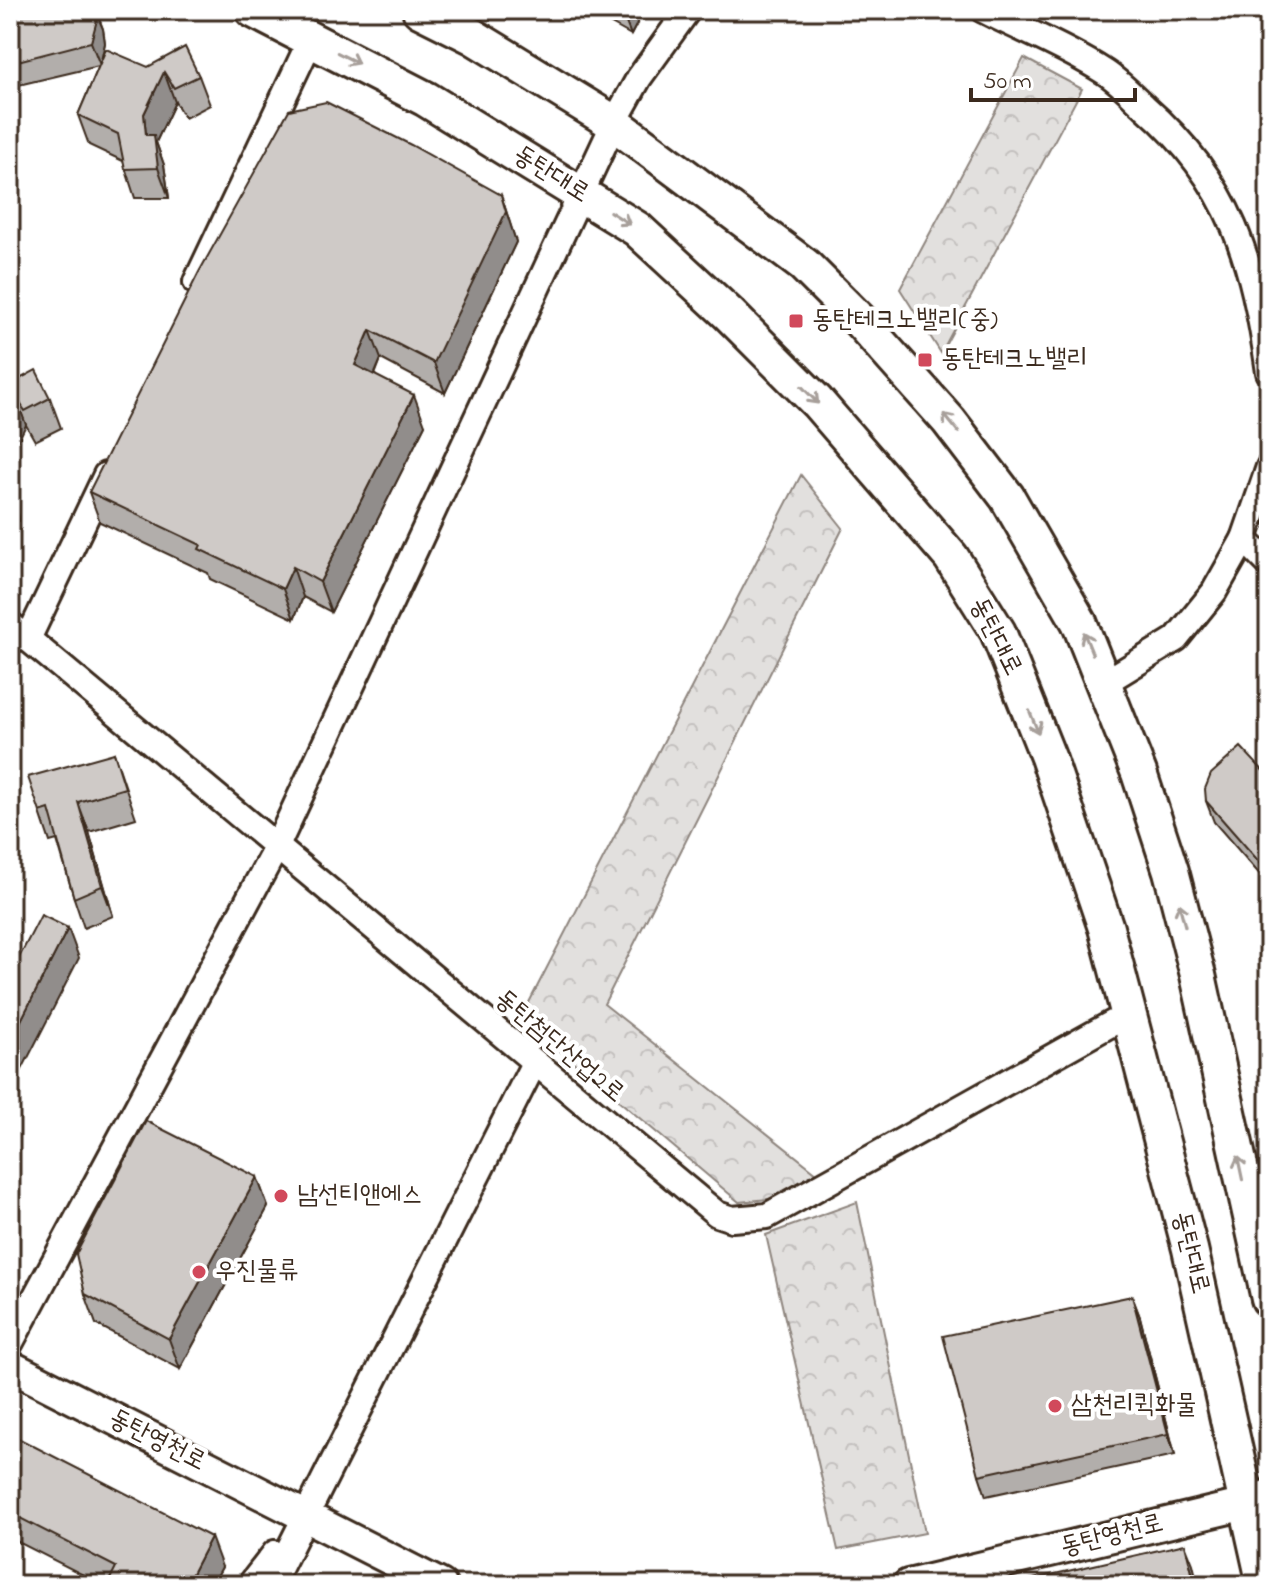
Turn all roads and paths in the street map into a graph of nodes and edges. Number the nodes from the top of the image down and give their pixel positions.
1 (253, 10) edge
2 (420, 10) edge
3 (688, 10) edge
4 (983, 10) edge
5 (311, 39) junction
6 (614, 123) junction
7 (581, 194) junction
8 (190, 296) edge
9 (1269, 372) edge
10 (116, 453) edge
11 (1269, 467) edge
12 (1244, 539) junction
13 (1269, 564) edge
14 (19, 631) edge
15 (1104, 683) junction
16 (277, 846) junction
17 (1127, 1015) junction
18 (534, 1063) junction
19 (1262, 1246) edge
20 (1269, 1299) edge
21 (10, 1344) edge
22 (10, 1366) edge
23 (1258, 1499) edge
24 (304, 1517) junction
25 (250, 1585) edge
26 (271, 1585) edge
27 (441, 1585) edge
28 (908, 1585) edge
29 (1265, 1585) edge

1 - 5 main road, 동탄대로
2 - 6 main road
3 - 6 street
4 - 9 street
5 -> 7 main road, 동탄대로
5 - 8 street
6 - 7 street
15 -> 6 main road
7 - 16 street
7 -> 17 main road, 동탄대로
10 - 14 street
11 - 12 street
12 - 13 street
12 - 15 street
14 - 16 street, 동탄첨단산업2로
19 -> 15 main road
16 - 18 street, 동탄첨단산업2로
16 - 21 street
17 - 18 street, 동탄첨단산업2로
17 - 23 main road, 동탄대로
18 - 24 street
19 - 20 main road
22 - 24 street, 동탄영천로
23 - 28 street, 동탄영천로
23 - 29 main road, 동탄대로
24 - 25 street
24 - 26 street
24 - 27 street, 동탄영천로

